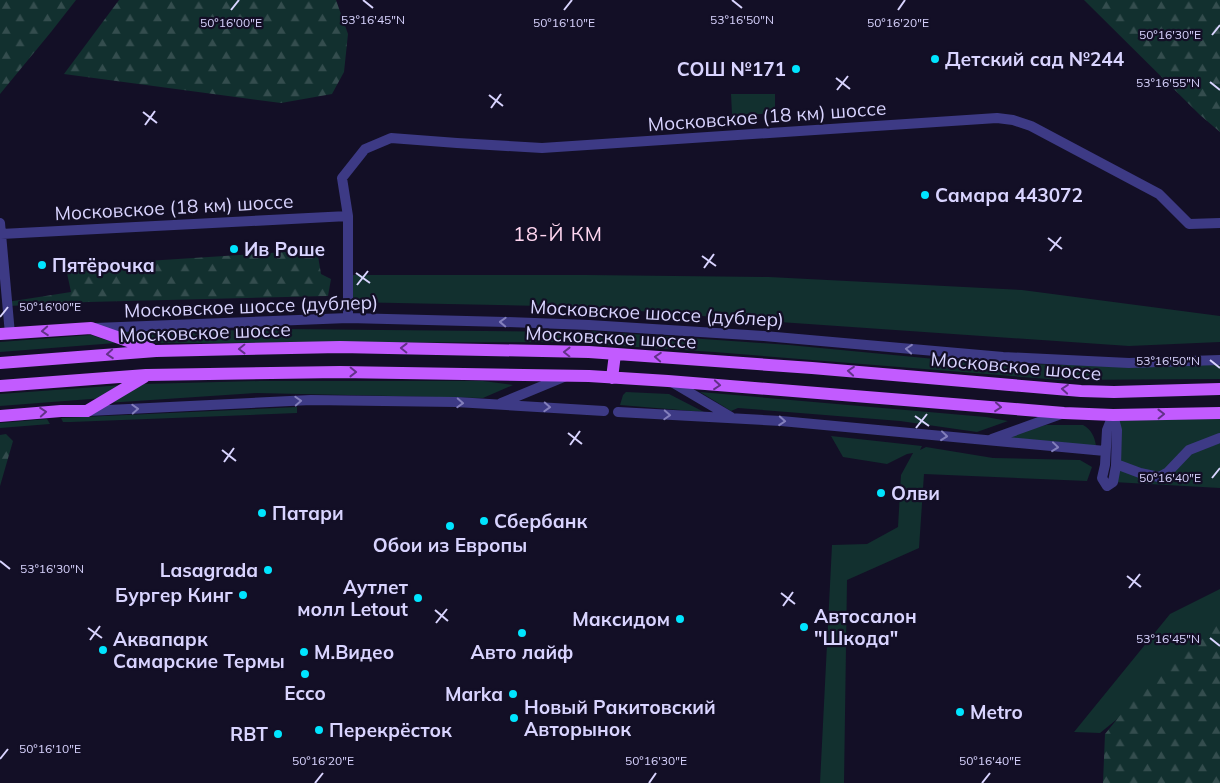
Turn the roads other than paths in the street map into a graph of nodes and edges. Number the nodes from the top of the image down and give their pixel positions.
1 (348, 216) junction
2 (1220, 223) edge
3 (0, 228) edge
4 (348, 318) junction
5 (91, 328) junction
6 (5, 334) edge
7 (156, 351) junction
8 (615, 354) junction
9 (1220, 360) edge
10 (0, 363) edge
11 (146, 375) junction
12 (568, 375) junction
13 (612, 378) junction
14 (668, 381) junction
15 (0, 386) edge
16 (1220, 389) edge
17 (1114, 392) junction
18 (498, 404) junction
19 (87, 411) junction
20 (604, 411) dead end
21 (618, 412) dead end
22 (1064, 412) junction
23 (1220, 413) edge
24 (1113, 415) junction
25 (0, 416) edge
26 (734, 419) junction
27 (1220, 438) edge
28 (989, 441) junction
29 (1105, 451) junction
30 (1116, 464) junction

1 - 2 street, Московское (18 км) шоссе
1 - 3 street, Московское (18 км) шоссе
1 - 4 street, Московское (18 км) шоссе
3 - 6 street
4 - 5 street, Московское шоссе (дублер)
9 -> 4 street, Московское шоссе (дублер)
5 -> 6 main road
5 - 7 main road
8 -> 7 main road, Московское шоссе
7 -> 10 main road, Московское шоссе
8 - 13 main road
17 -> 8 main road, Московское шоссе
11 -> 12 main road
11 - 15 main road
11 - 19 main road
12 - 13 main road
12 - 18 street
13 - 14 main road
14 -> 22 main road
14 - 26 street
16 - 17 main road, Московское шоссе
17 - 24 main road
19 -> 18 street
18 -> 20 street
25 -> 19 main road
21 -> 26 street
22 - 24 main road
22 - 28 street
24 -> 23 main road
24 - 29 street
24 - 30 street
26 -> 28 street
27 - 30 street
28 -> 29 street
29 - 30 street

